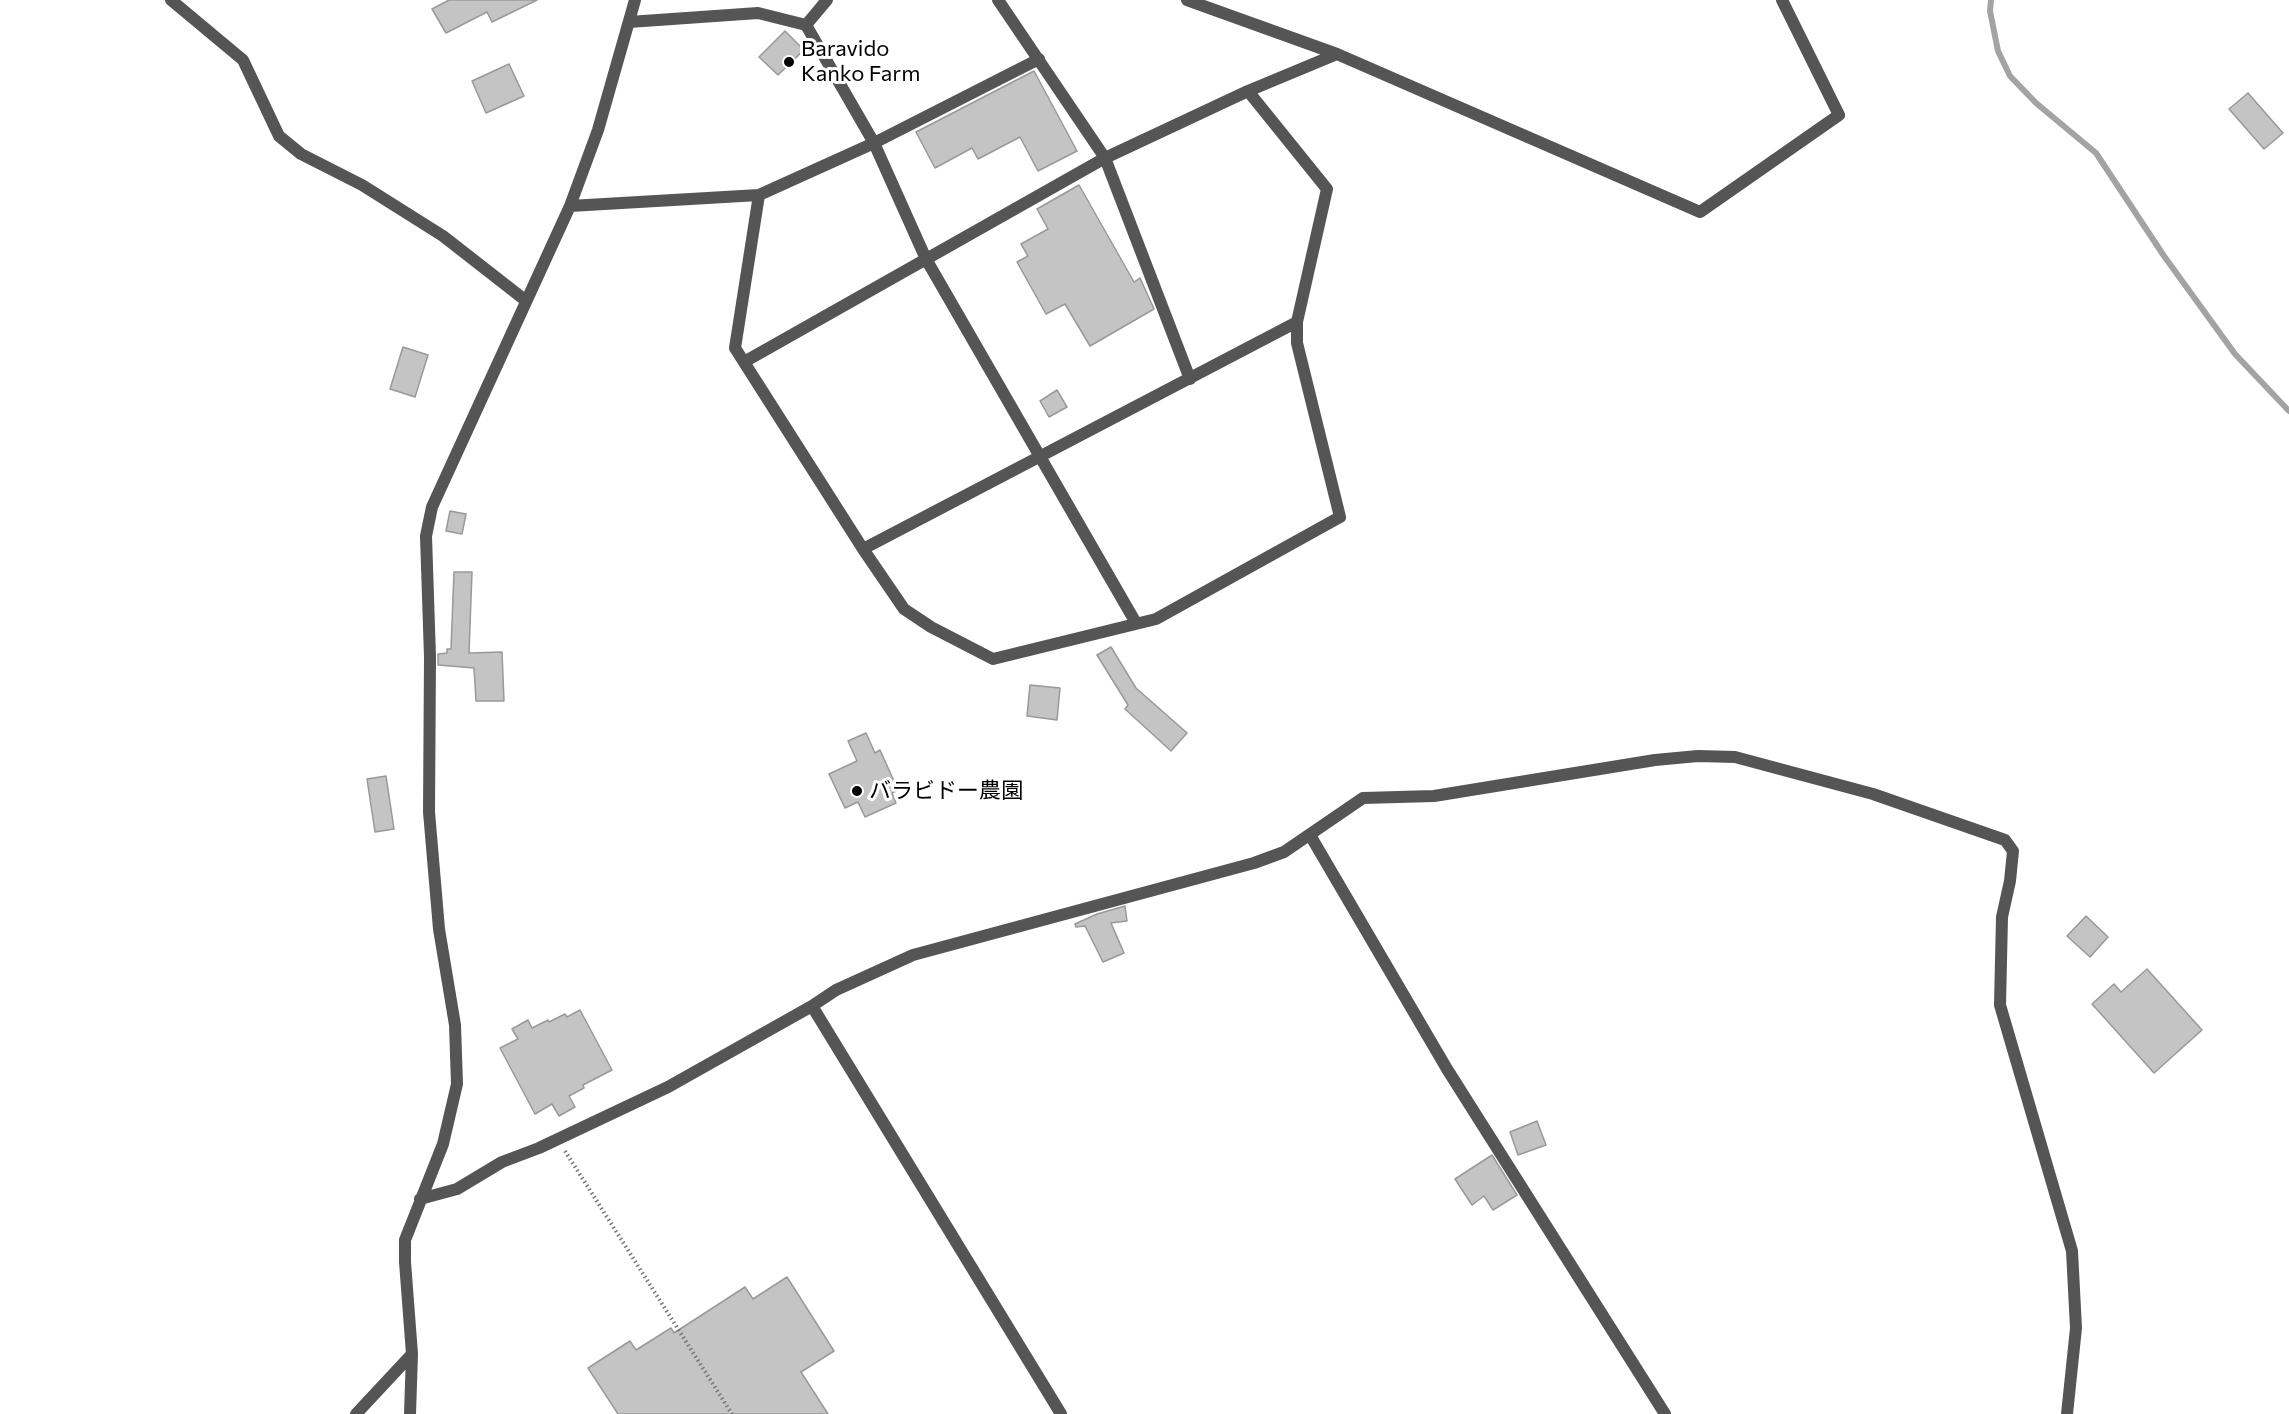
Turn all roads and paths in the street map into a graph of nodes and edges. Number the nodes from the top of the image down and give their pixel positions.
1 (171, 0) edge
2 (635, 0) edge
3 (827, 0) edge
4 (998, 0) edge
5 (1187, 0) edge
6 (1782, 0) edge
7 (629, 22) junction
8 (806, 25) junction
9 (1337, 54) junction
10 (1039, 59) junction
11 (1248, 91) junction
12 (874, 142) junction
13 (1105, 158) junction
14 (759, 195) junction
15 (570, 206) junction
16 (926, 260) junction
17 (525, 300) junction
18 (1297, 322) junction
19 (744, 362) junction
20 (1190, 379) junction
21 (1041, 456) junction
22 (863, 549) junction
23 (1136, 623) junction
24 (1310, 835) junction
25 (812, 1006) junction
26 (557, 1138) junction
27 (420, 1199) junction
28 (412, 1354) junction
29 (356, 1414) edge
30 (410, 1414) edge
31 (732, 1414) edge
32 (1061, 1414) edge
33 (1665, 1414) edge
34 (2067, 1414) edge

1 - 17 street
2 - 7 street
3 - 8 street
4 - 10 street
5 - 9 street
6 - 9 street
7 - 8 street
7 - 15 street
8 - 12 street
9 - 11 street
10 - 12 street
10 - 13 street
11 - 13 street
11 - 18 street
12 - 14 street
12 - 16 street
13 - 16 street
13 - 20 street
14 - 15 street
14 - 19 street
15 - 17 street
16 - 19 street
16 - 21 street
17 - 27 street
18 - 20 street
18 - 23 street
19 - 22 street
20 - 21 street
21 - 22 street
21 - 23 street
22 - 23 street
24 - 25 street
24 - 33 street
24 - 34 street
25 - 26 street
25 - 32 street
26 - 27 street
26 - 31 path
27 - 28 street
28 - 29 street
28 - 30 street

